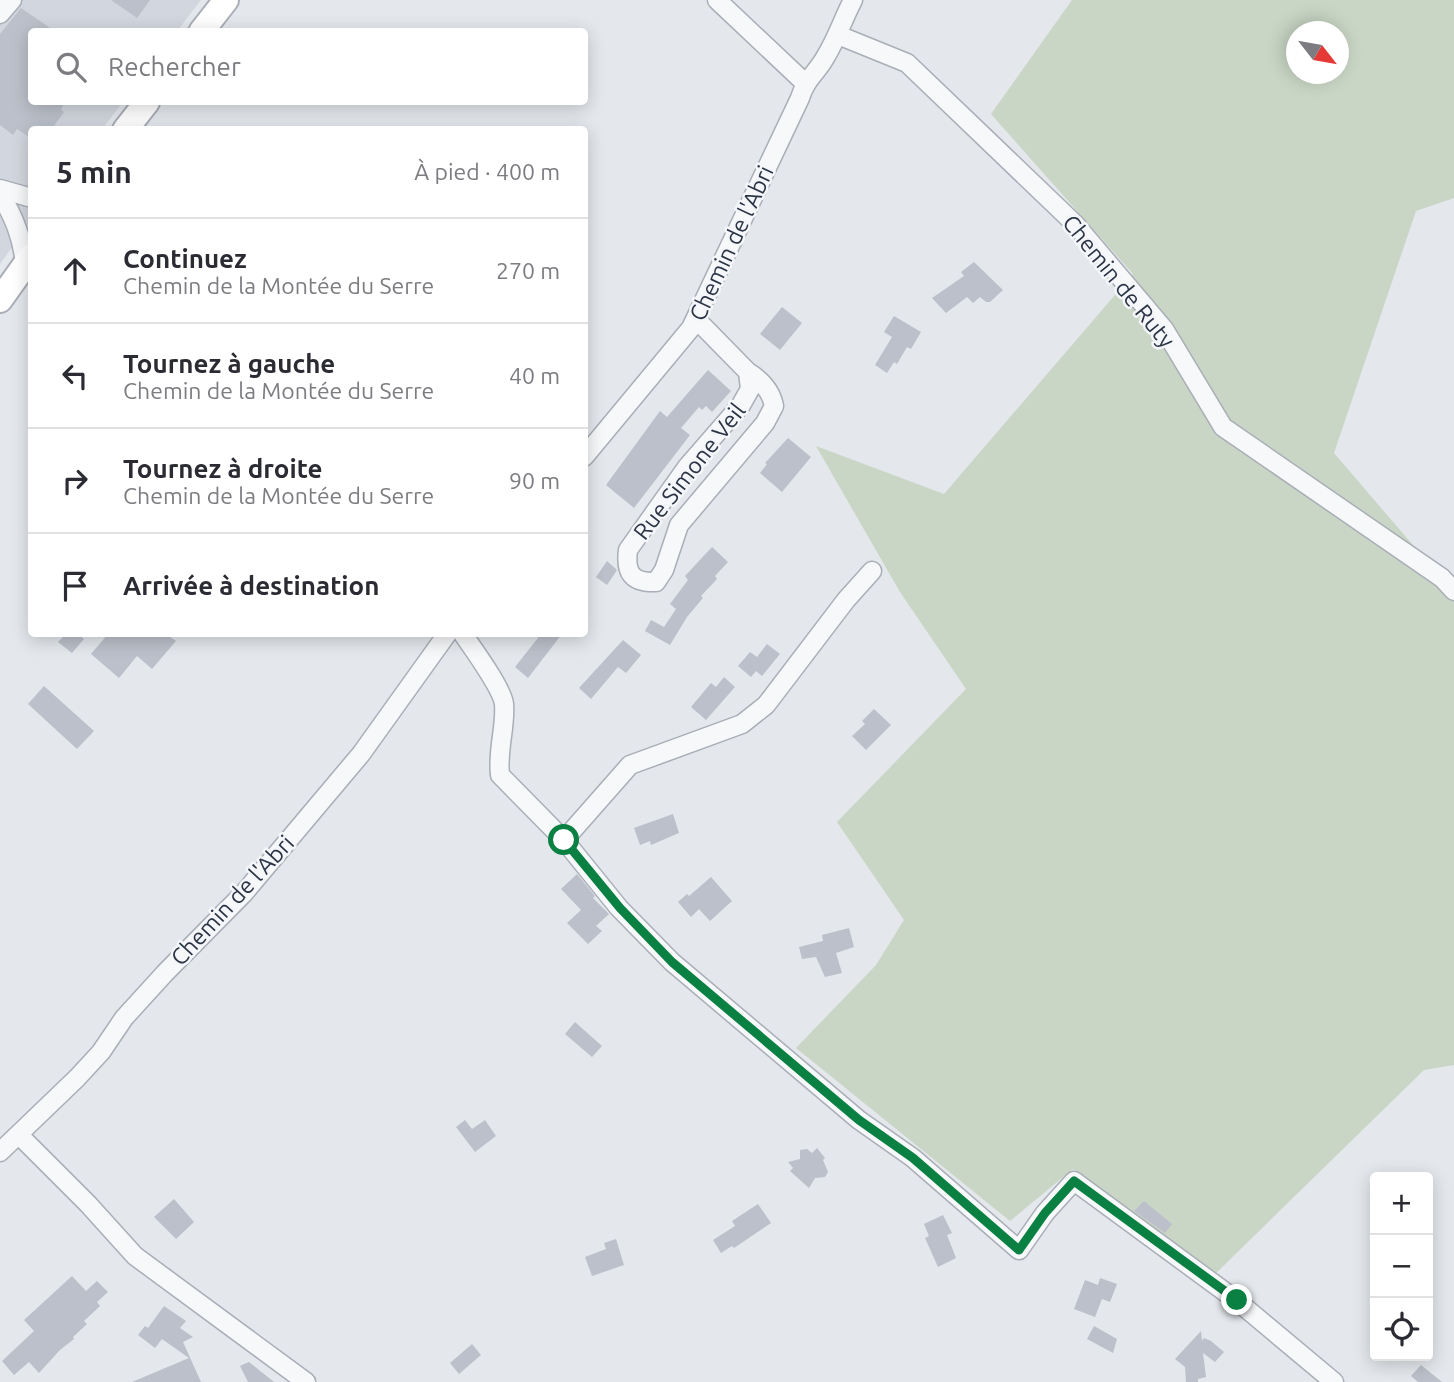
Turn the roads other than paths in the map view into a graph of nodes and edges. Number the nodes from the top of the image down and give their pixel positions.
1 (12, 0) edge
2 (226, 0) edge
3 (717, 0) edge
4 (853, 0) edge
5 (0, 13) edge
6 (204, 28) edge
7 (838, 35) junction
8 (805, 83) junction
9 (145, 105) edge
10 (128, 126) edge
11 (0, 191) edge
12 (28, 197) edge
13 (28, 260) edge
14 (0, 300) edge
15 (696, 319) junction
16 (748, 372) junction
17 (588, 452) edge
18 (872, 571) dead end
19 (1454, 592) edge
20 (445, 637) edge
21 (465, 637) edge
22 (564, 840) junction
23 (19, 1135) junction
24 (0, 1152) edge
25 (306, 1382) edge
26 (1334, 1382) edge

1 - 5 street
2 - 6 main road
3 - 8 street
4 - 7 street, Chemin de l'Abri
7 - 8 street, Chemin de l'Abri
7 - 19 street, Chemin de Ruty
8 - 15 street, Chemin de l'Abri
9 - 10 main road
11 - 12 street
11 - 13 street
13 - 14 main road
15 - 16 street, Rue Simone Veil
15 - 17 street, Chemin de l'Abri
16 - 16 street, Rue Simone Veil
18 - 22 street
20 - 23 street, Chemin de l'Abri
21 - 22 street
22 - 26 street
23 - 24 street, Chemin de l'Abri
23 - 25 street

